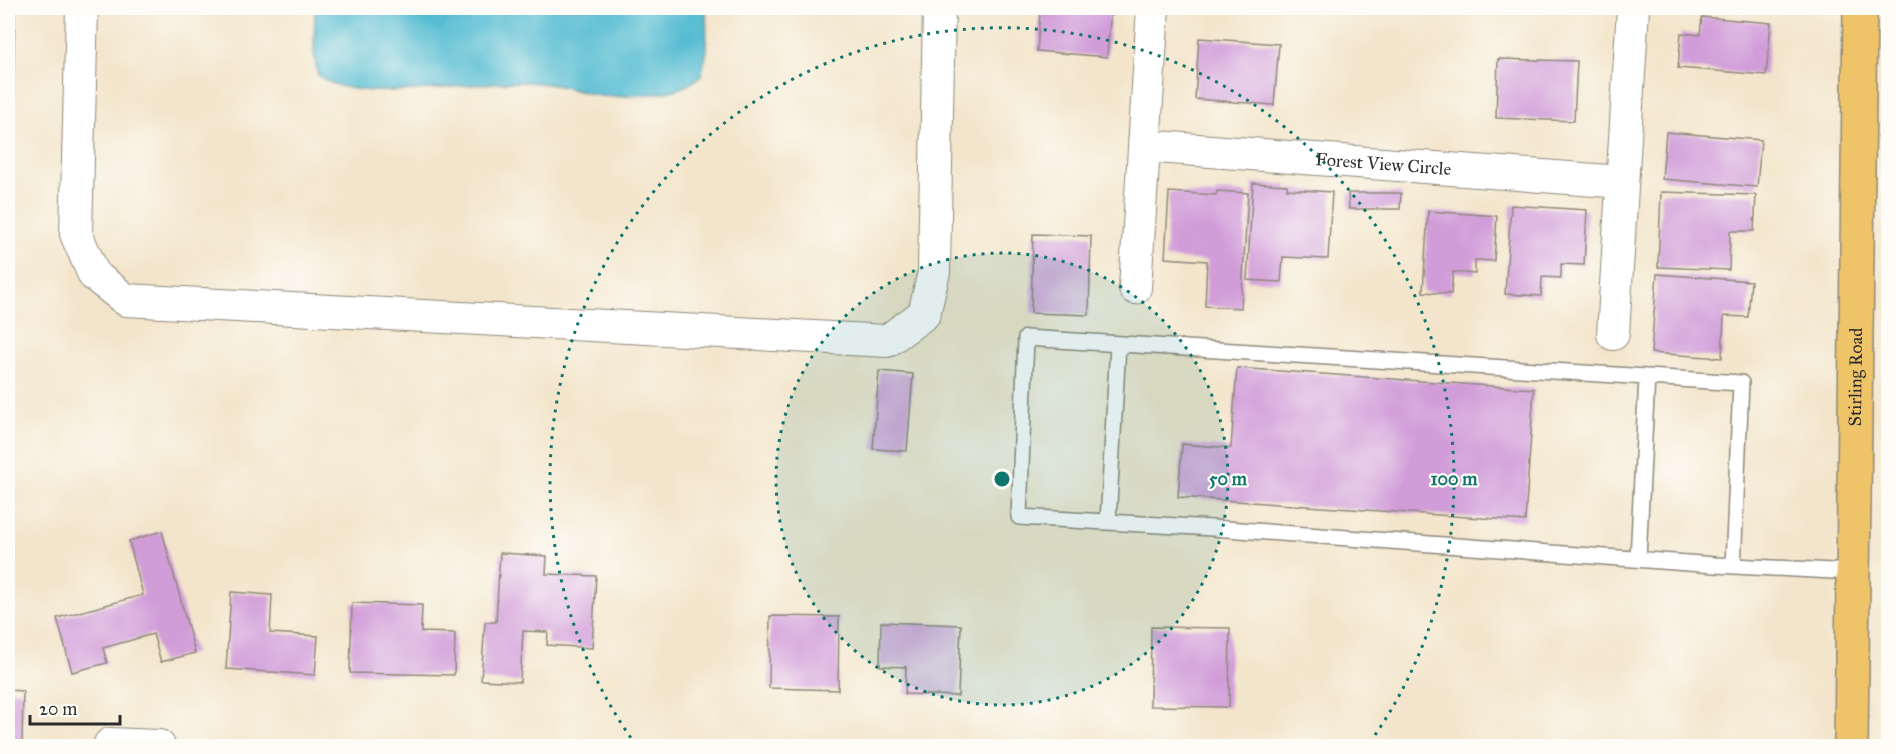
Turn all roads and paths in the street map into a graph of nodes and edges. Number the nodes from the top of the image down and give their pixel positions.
1 (82, 8) edge
2 (939, 8) edge
3 (1153, 8) edge
4 (1633, 8) edge
5 (1860, 8) edge
6 (1144, 147) junction
7 (1622, 182) junction
8 (1135, 288) dead end
9 (1613, 334) dead end
10 (1118, 345) junction
11 (1647, 377) junction
12 (1108, 522) junction
13 (1638, 558) junction
14 (1733, 566) junction
15 (1852, 572) junction
16 (110, 744) dead end
17 (159, 747) edge
18 (1851, 747) edge

1 - 2 street
3 - 6 street
4 - 7 street
5 - 15 main road, Stirling Road
6 - 7 street, Forest View Circle
6 - 8 street
7 - 9 street
10 - 11 lane
10 - 12 lane
10 - 12 lane
11 - 13 lane
11 - 14 lane
12 - 13 lane
13 - 14 lane
14 - 15 lane
15 - 18 main road, Stirling Road
16 - 17 street

